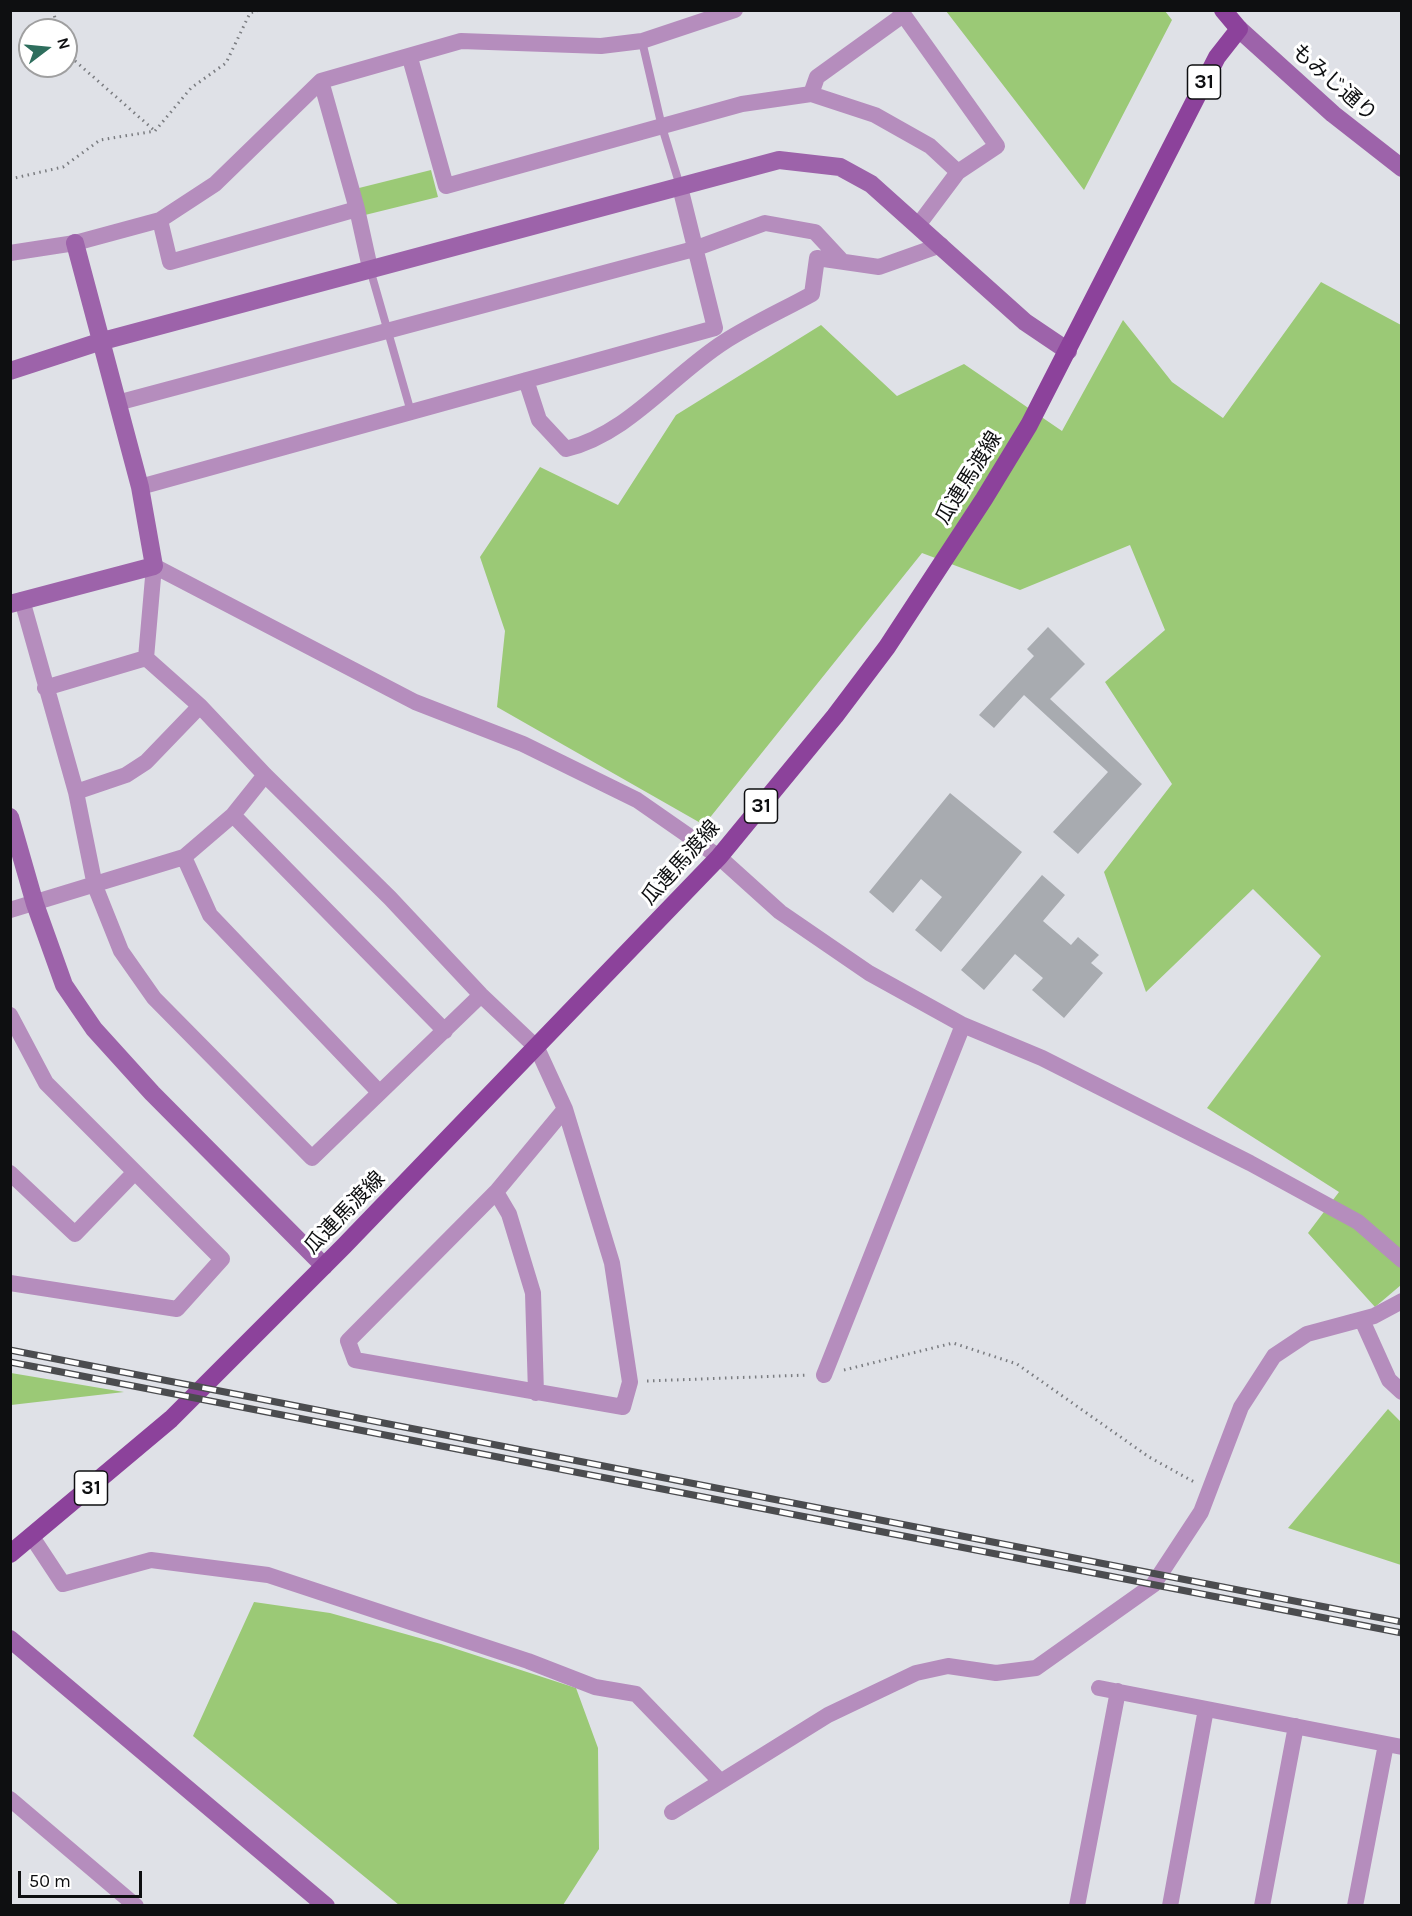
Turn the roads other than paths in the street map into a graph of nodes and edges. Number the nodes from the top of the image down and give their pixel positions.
1 (735, 10) edge
2 (1223, 10) edge
3 (902, 13) edge
4 (1239, 29) junction
5 (642, 41) junction
6 (410, 58) junction
7 (321, 81) junction
8 (811, 93) junction
9 (662, 127) junction
10 (1401, 168) edge
11 (958, 172) junction
12 (680, 187) junction
13 (357, 209) junction
14 (160, 220) junction
15 (919, 224) junction
16 (75, 243) junction
17 (941, 245) junction
18 (694, 249) junction
19 (10, 253) edge
20 (841, 260) junction
21 (370, 268) junction
22 (388, 330) junction
23 (99, 342) junction
24 (1068, 351) junction
25 (10, 371) edge
26 (526, 380) junction
27 (117, 403) junction
28 (411, 412) junction
29 (140, 487) junction
30 (154, 566) junction
31 (16, 602) edge
32 (146, 658) junction
33 (45, 688) junction
34 (200, 706) junction
35 (265, 775) junction
36 (76, 792) junction
37 (233, 815) junction
38 (10, 817) edge
39 (184, 856) junction
40 (719, 857) junction
41 (95, 886) junction
42 (35, 904) junction
43 (10, 910) edge
44 (481, 995) junction
45 (10, 1015) edge
46 (963, 1024) junction
47 (445, 1031) junction
48 (537, 1048) junction
49 (379, 1092) junction
50 (565, 1109) junction
51 (10, 1173) edge
52 (134, 1173) junction
53 (496, 1192) junction
54 (1401, 1260) edge
55 (324, 1266) junction
56 (10, 1283) edge
57 (1401, 1301) edge
58 (1362, 1320) junction
59 (824, 1375) road end
60 (1401, 1392) edge
61 (536, 1393) junction
62 (32, 1537) junction
63 (10, 1554) edge
64 (10, 1639) edge
65 (1099, 1688) dead end
66 (1118, 1691) junction
67 (1206, 1708) junction
68 (1296, 1726) junction
69 (1394, 1745) edge
70 (720, 1781) junction
71 (10, 1799) edge
72 (672, 1812) dead end
73 (136, 1905) edge
74 (326, 1905) edge
75 (1077, 1905) edge
76 (1170, 1905) edge
77 (1262, 1905) edge
78 (1355, 1905) edge

1 - 5 street
2 - 4 main road
3 - 8 street
3 - 11 street
4 - 10 street, もみじ通り
4 - 24 main road, 瓜連馬渡線 / 31
5 - 6 street
5 - 9 lane
6 - 7 street
6 - 9 street
7 - 13 street
7 - 14 street
8 - 9 street
8 - 11 street
9 - 12 lane
11 - 15 street
12 - 15 street
12 - 18 street
12 - 21 street
13 - 14 street
13 - 21 street
14 - 16 street
15 - 17 street
16 - 19 street
16 - 23 street
17 - 20 street
17 - 24 street
18 - 20 street
18 - 22 street
18 - 26 street
20 - 26 street
21 - 22 lane
21 - 23 street
22 - 27 street
22 - 28 lane
23 - 25 street
23 - 27 street
24 - 40 main road, 瓜連馬渡線 / 31
26 - 28 street
27 - 29 street
28 - 29 street
29 - 30 street
30 - 31 street
30 - 32 street
30 - 40 street
31 - 33 street
32 - 33 street
32 - 34 street
33 - 36 street
34 - 35 street
34 - 36 street
35 - 37 street
35 - 44 street
36 - 41 street
37 - 39 street
37 - 47 street
38 - 42 street
39 - 41 street
39 - 49 street
40 - 46 street
40 - 48 main road, 瓜連馬渡線 / 31
41 - 42 street
41 - 49 street
42 - 43 street
42 - 55 street
44 - 47 street
44 - 48 street
45 - 52 street
46 - 54 street
46 - 59 street
47 - 49 street
48 - 50 street
48 - 55 main road, 瓜連馬渡線 / 31
50 - 53 street
50 - 61 street
51 - 52 street
52 - 56 street
53 - 61 street
53 - 61 street
55 - 62 main road, 瓜連馬渡線 / 31
57 - 58 street
58 - 60 street
58 - 70 street
62 - 63 main road, 瓜連馬渡線 / 31
62 - 70 street
64 - 74 street
65 - 66 street
66 - 67 street
66 - 75 street
67 - 68 street
67 - 76 street
68 - 69 street
68 - 77 street
69 - 78 street
70 - 72 street
71 - 73 street

